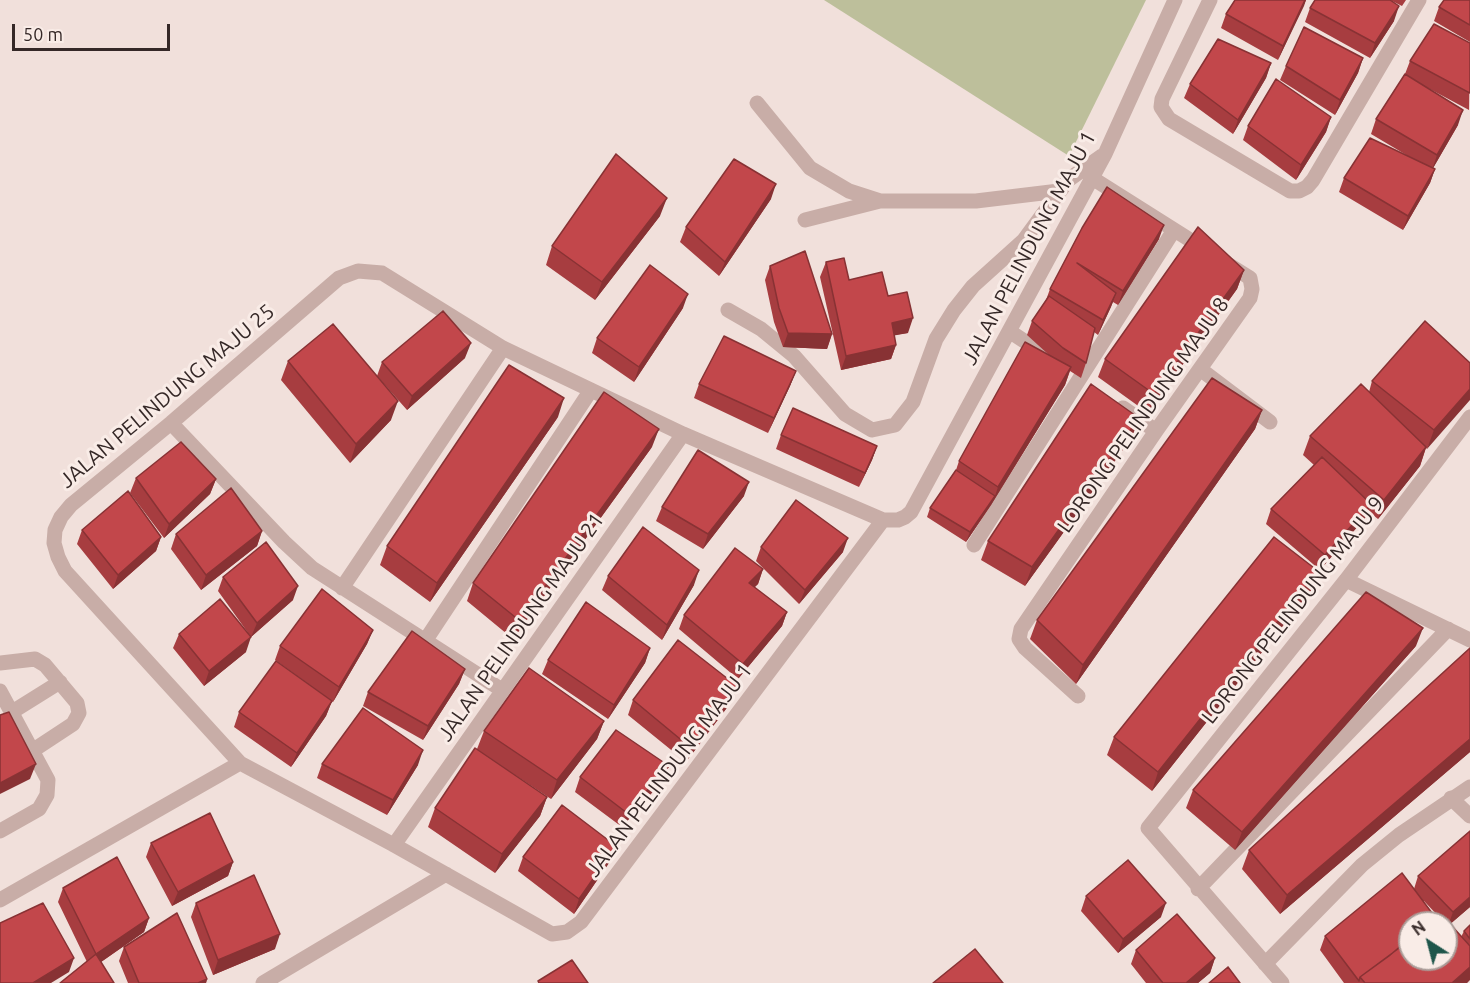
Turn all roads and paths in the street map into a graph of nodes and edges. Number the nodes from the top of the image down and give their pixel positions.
1 (1175, 0) edge
2 (1210, 0) edge
3 (1419, 0) edge
4 (757, 103) dead end
5 (1105, 154) junction
6 (1092, 178) junction
7 (1059, 191) junction
8 (880, 201) junction
9 (804, 220) dead end
10 (1174, 230) junction
11 (728, 310) dead end
12 (1009, 331) junction
13 (503, 348) junction
14 (1200, 369) junction
15 (1085, 381) junction
16 (591, 390) junction
17 (1109, 398) edge
18 (1470, 417) edge
19 (1270, 422) dead end
20 (171, 423) junction
21 (1156, 431) junction
22 (683, 434) junction
23 (883, 520) junction
24 (974, 545) dead end
25 (1346, 580) junction
26 (342, 588) junction
27 (1448, 630) junction
28 (1470, 640) edge
29 (425, 641) junction
30 (0, 663) edge
31 (60, 682) junction
32 (502, 690) junction
33 (0, 691) edge
34 (1078, 696) dead end
35 (12, 712) junction
36 (32, 751) junction
37 (240, 763) junction
38 (1470, 787) edge
39 (1451, 798) junction
40 (1470, 816) edge
41 (0, 831) edge
42 (394, 845) junction
43 (446, 874) junction
44 (1198, 889) junction
45 (0, 900) edge
46 (1265, 964) junction
47 (263, 983) edge
48 (1282, 983) edge

1 - 5 street, JALAN PELINDUNG MAJU 1
2 - 3 street
4 - 8 street
5 - 6 street, JALAN PELINDUNG MAJU 1
5 - 7 street
6 - 10 street, LORONG PELINDUNG MAJU 8
6 - 12 street, JALAN PELINDUNG MAJU 1
7 - 8 street
7 - 11 street
8 - 9 street
10 - 14 street, LORONG PELINDUNG MAJU 8
10 - 15 street
12 - 15 street
12 - 23 street, JALAN PELINDUNG MAJU 1
13 - 16 street
13 - 20 street, JALAN PELINDUNG MAJU 25
13 - 26 street
14 - 19 street
14 - 21 street, LORONG PELINDUNG MAJU 8
15 - 24 street
16 - 22 street
16 - 29 street
17 - 21 street
18 - 25 street, LORONG PELINDUNG MAJU 9
20 - 26 street
20 - 37 street, JALAN PELINDUNG MAJU 25
21 - 34 street, LORONG PELINDUNG MAJU 8
22 - 23 street
22 - 32 street, JALAN PELINDUNG MAJU 21
23 - 43 street, JALAN PELINDUNG MAJU 1
25 - 27 street
25 - 44 street, LORONG PELINDUNG MAJU 9
26 - 29 street
27 - 28 street
27 - 44 street
29 - 32 street
30 - 31 street
31 - 35 street
31 - 36 street
32 - 42 street, JALAN PELINDUNG MAJU 21
33 - 35 street
35 - 36 street
36 - 41 street
37 - 42 street, JALAN PELINDUNG MAJU 25
37 - 45 street
38 - 39 street
39 - 40 street
39 - 46 street
42 - 43 street, JALAN PELINDUNG MAJU 25
43 - 47 street
44 - 46 street
46 - 48 street

